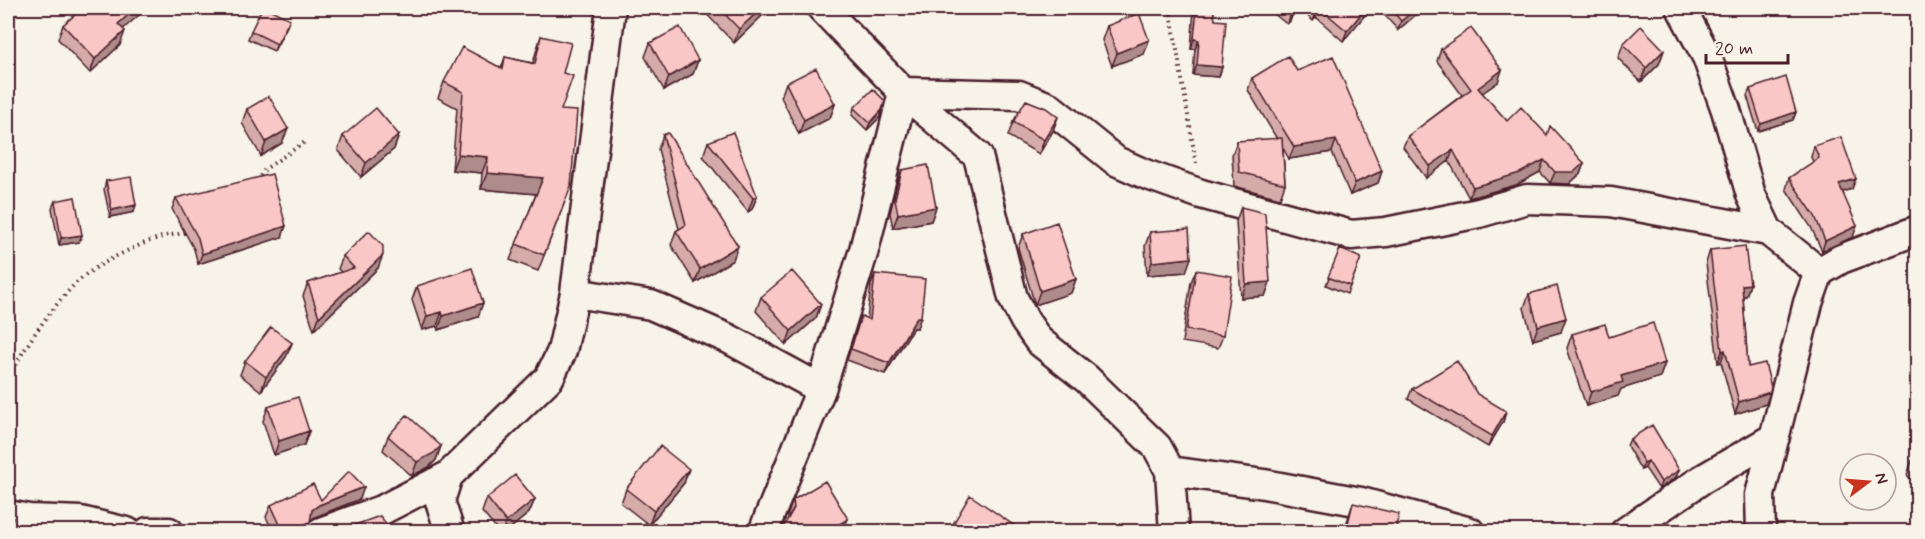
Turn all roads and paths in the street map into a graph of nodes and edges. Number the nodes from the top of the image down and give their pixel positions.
1 (611, 8) edge
2 (822, 8) edge
3 (1170, 8) edge
4 (1681, 8) edge
5 (903, 92) junction
6 (304, 142) dead end
7 (256, 190) edge
8 (1201, 194) junction
9 (199, 227) edge
10 (1917, 230) edge
11 (1768, 231) junction
12 (1820, 272) junction
13 (575, 293) junction
14 (8, 381) edge
15 (821, 389) junction
16 (1775, 437) junction
17 (1170, 471) junction
18 (448, 476) junction
19 (8, 515) edge
20 (127, 531) edge
21 (148, 531) edge
22 (169, 531) edge
23 (321, 531) edge
24 (450, 531) edge
25 (763, 531) edge
26 (1174, 531) edge
27 (1470, 531) edge
28 (1625, 531) edge
29 (1761, 531) edge

1 - 13 street
2 - 5 street
3 - 8 path
4 - 11 street
5 - 8 street
5 - 15 street
5 - 17 street
6 - 7 path
8 - 11 street
9 - 14 path
10 - 12 street
11 - 12 street
12 - 16 street
13 - 15 street
13 - 18 street
15 - 25 street
16 - 28 street
16 - 29 street
17 - 26 street
17 - 27 street
18 - 23 street
18 - 24 street
19 - 20 street
21 - 22 street

